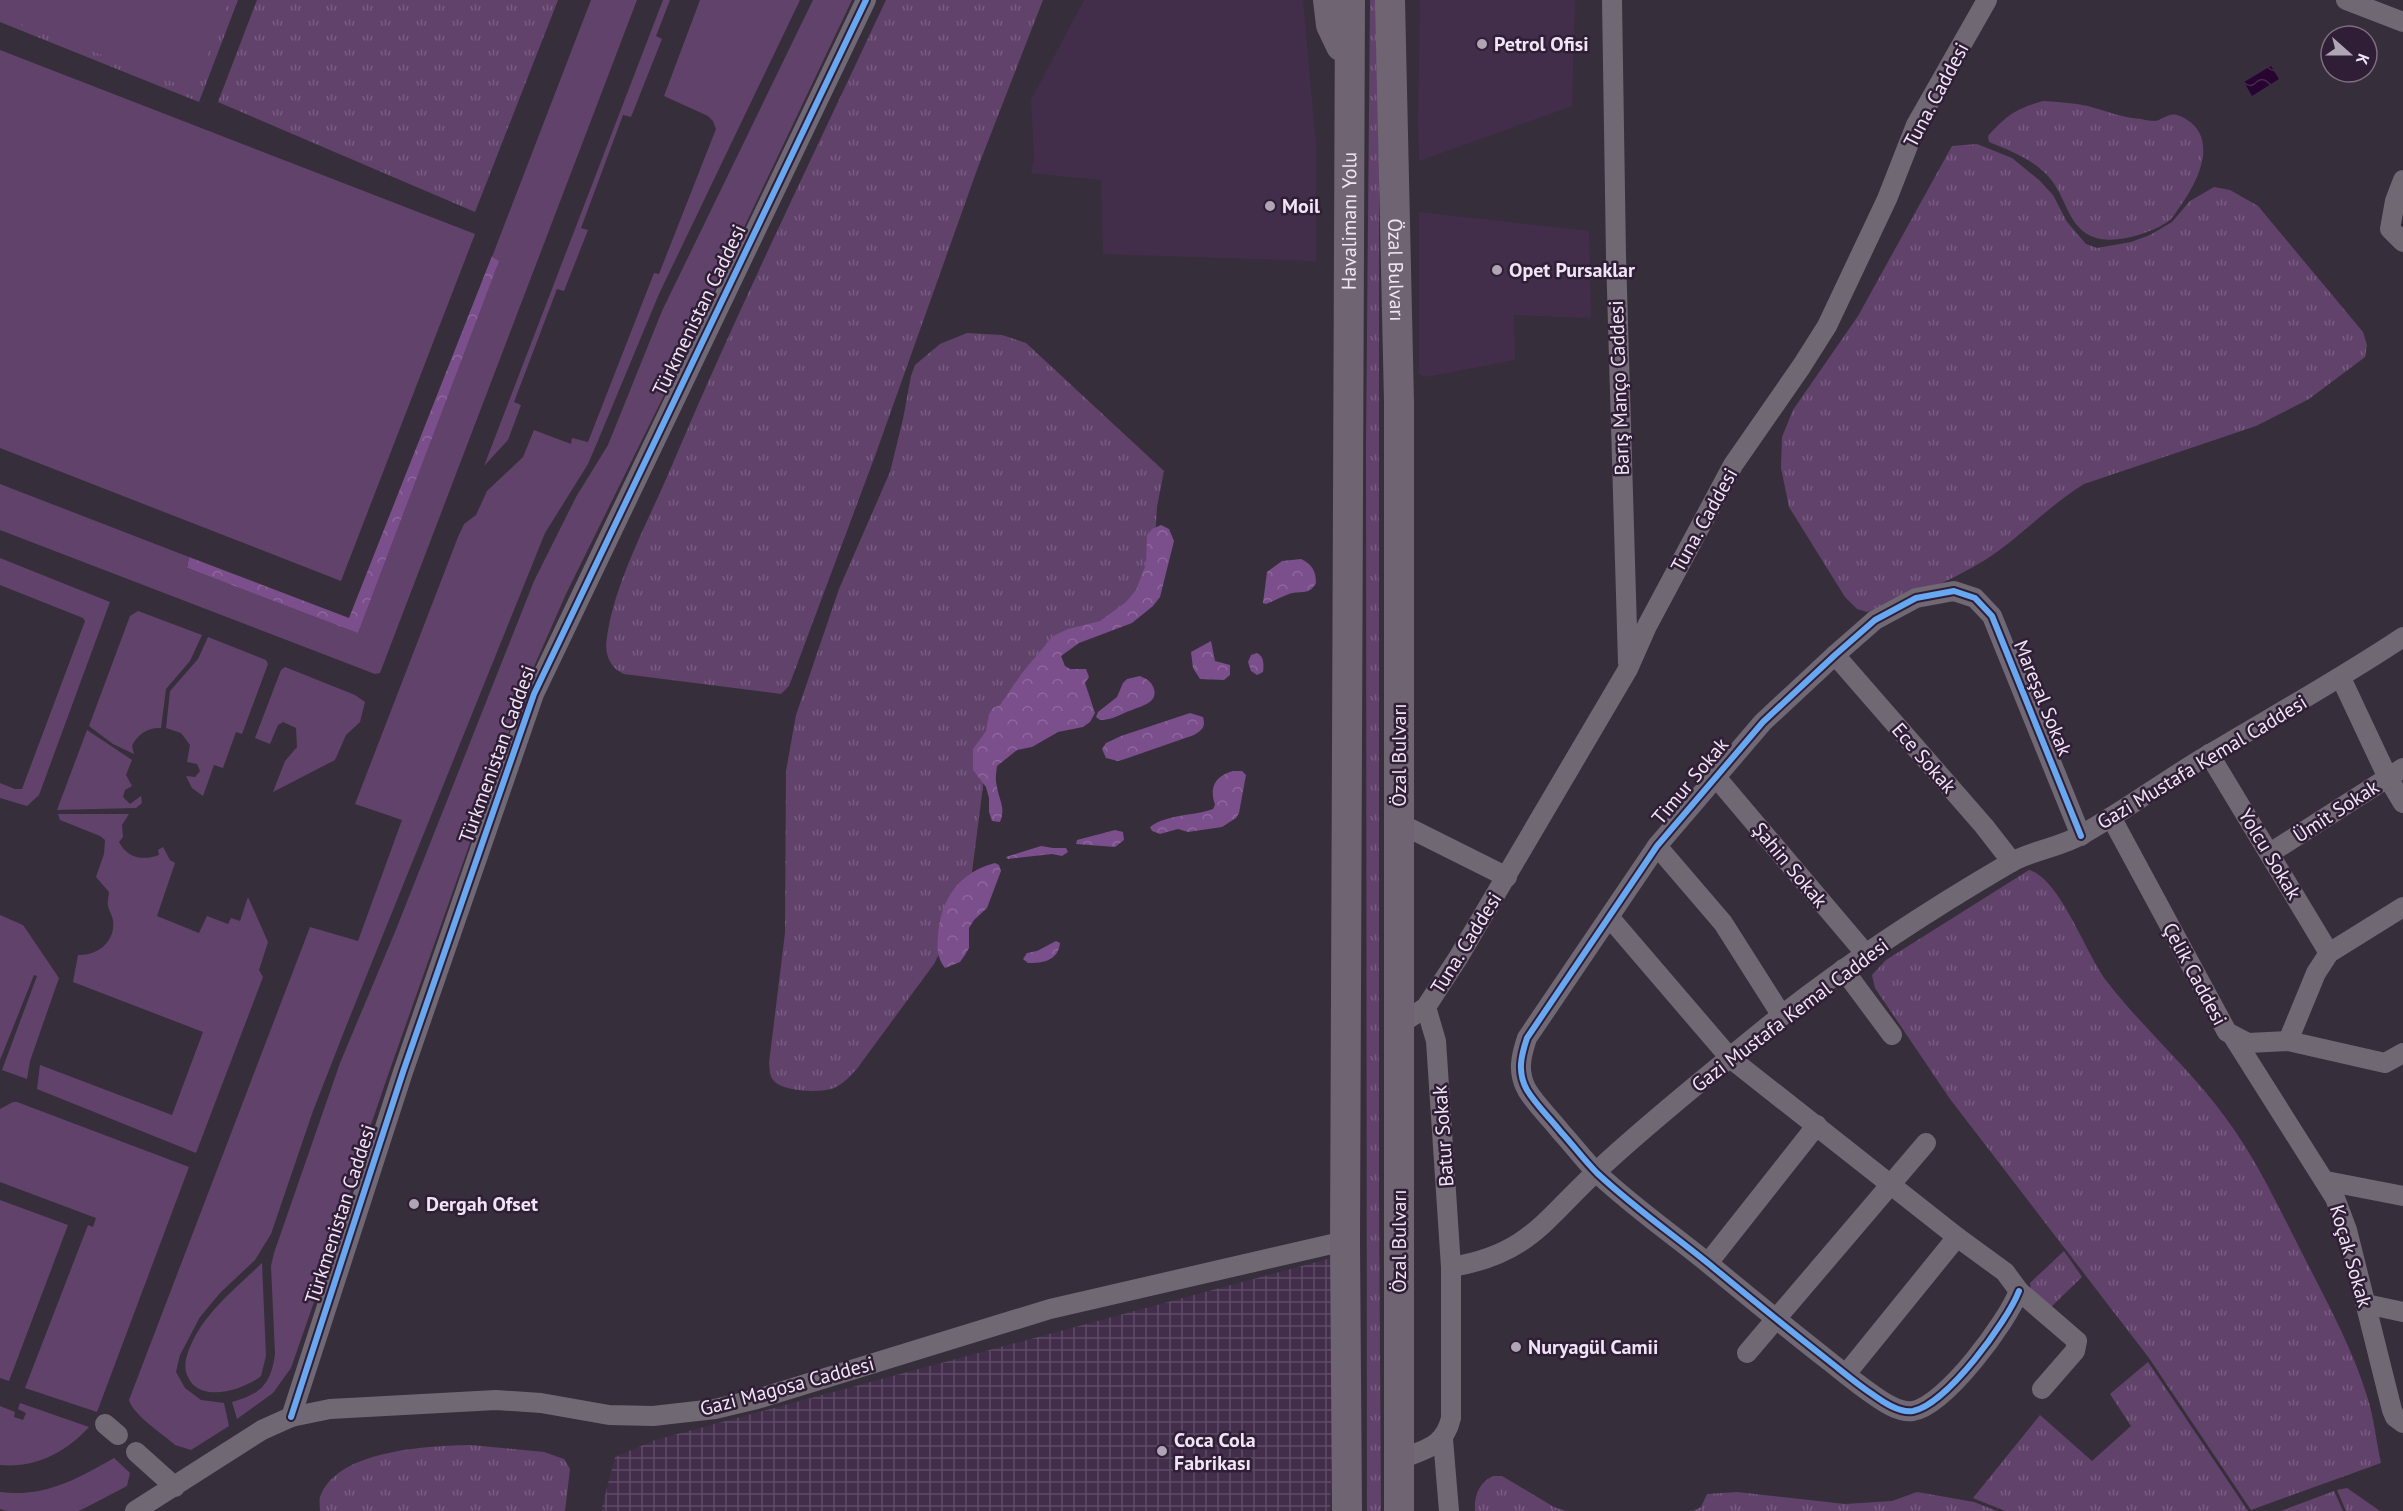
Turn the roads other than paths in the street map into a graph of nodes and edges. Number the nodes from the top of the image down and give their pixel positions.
1 (866, 0) edge
2 (1328, 0) edge
3 (1350, 0) edge
4 (1390, 0) edge
5 (1410, 0) edge
6 (1612, 0) edge
7 (1987, 0) edge
8 (2346, 0) edge
9 (2403, 22) edge
10 (1350, 61) junction
11 (1392, 110) junction
12 (2403, 180) edge
13 (2403, 243) edge
14 (1954, 591) joint
15 (2403, 637) edge
16 (1835, 655) junction
17 (1628, 669) junction
18 (2341, 678) junction
19 (2210, 754) junction
20 (2396, 773) edge
21 (1715, 776) junction
22 (2403, 803) edge
23 (2110, 817) junction
24 (1399, 823) junction
25 (2081, 836) junction
26 (1657, 846) junction
27 (2270, 853) junction
28 (2012, 862) junction
29 (1507, 877) junction
30 (2403, 907) edge
31 (1610, 918) junction
32 (1865, 953) junction
33 (2329, 953) junction
34 (1843, 969) junction
35 (1426, 1007) junction
36 (1782, 1016) junction
37 (1399, 1026) junction
38 (1892, 1035) dead end
39 (2234, 1038) junction
40 (2288, 1041) junction
41 (2403, 1053) edge
42 (1730, 1058) junction
43 (2394, 1065) edge
44 (1818, 1125) junction
45 (1926, 1143) dead end
46 (1596, 1172) junction
47 (2325, 1181) junction
48 (1890, 1185) junction
49 (2403, 1196) edge
50 (1957, 1236) junction
51 (1345, 1241) junction
52 (1708, 1263) junction
53 (1451, 1267) junction
54 (2019, 1291) junction
55 (2366, 1304) junction
56 (2403, 1312) edge
57 (1776, 1320) junction
58 (1748, 1353) dead end
59 (1846, 1374) junction
60 (2042, 1389) dead end
61 (291, 1417) junction
62 (2403, 1423) edge
63 (1443, 1439) junction
64 (136, 1452) dead end
65 (1399, 1460) junction
66 (175, 1487) junction
67 (135, 1511) edge
68 (1347, 1511) edge
69 (1399, 1511) edge
70 (1449, 1511) edge

1 - 61 street, Türkmenistan Caddesi
2 - 10 highway
3 - 10 highway, Havalimanı Yolu
4 - 11 highway, Özal Bulvarı
5 - 11 highway
6 - 17 street, Barış Manço Caddesi
7 - 17 street, Tuna. Caddesi
8 - 9 street
10 - 51 highway, Havalimanı Yolu
11 - 24 highway, Özal Bulvarı
12 - 13 street
14 - 16 street, Timur Sokak
14 - 25 street, Mareşal Sokak
15 - 18 street, Gazi Mustafa Kemal Caddesi
16 - 21 street, Timur Sokak
16 - 28 street, Ece Sokak
17 - 29 street, Tuna. Caddesi
18 - 19 street, Gazi Mustafa Kemal Caddesi
18 - 20 street
19 - 23 street, Gazi Mustafa Kemal Caddesi
19 - 27 street, Yolcu Sokak
20 - 22 street
20 - 27 street, Ümit Sokak
21 - 26 street, Timur Sokak
21 - 32 street, Şahin Sokak
23 - 25 street, Gazi Mustafa Kemal Caddesi
23 - 39 street, Çelik Caddesi
24 - 29 street
24 - 37 highway, Özal Bulvarı
25 - 28 street, Gazi Mustafa Kemal Caddesi
26 - 31 street, Timur Sokak
26 - 36 street
27 - 33 street, Yolcu Sokak
28 - 32 street, Gazi Mustafa Kemal Caddesi
29 - 35 street, Tuna. Caddesi
30 - 33 street
31 - 42 street
31 - 46 street, Timur Sokak
32 - 34 street, Gazi Mustafa Kemal Caddesi
33 - 40 street
34 - 36 street, Gazi Mustafa Kemal Caddesi
34 - 38 street
35 - 37 street, Tuna. Caddesi
35 - 53 street, Batur Sokak
36 - 42 street, Gazi Mustafa Kemal Caddesi
37 - 65 highway, Özal Bulvarı
39 - 40 street, Çelik Caddesi
39 - 47 street, Koçak Sokak
40 - 43 street, Çelik Caddesi
41 - 43 street, Çelik Caddesi
42 - 44 street
42 - 46 street, Gazi Mustafa Kemal Caddesi
44 - 48 street
44 - 52 street
45 - 48 street
46 - 52 street
46 - 53 street, Gazi Mustafa Kemal Caddesi
47 - 49 street
47 - 55 street, Koçak Sokak
48 - 50 street
48 - 57 street
50 - 54 street
50 - 59 street
51 - 61 street, Gazi Magosa Caddesi
51 - 68 highway
52 - 57 street
53 - 63 street
54 - 59 street
54 - 60 street
55 - 56 street
55 - 62 street, Koçak Sokak
57 - 58 street
57 - 59 street
61 - 66 street, Gazi Magosa Caddesi
63 - 65 street
63 - 70 street
64 - 66 street
65 - 69 highway, Özal Bulvarı
66 - 67 street, Gazi Magosa Caddesi

